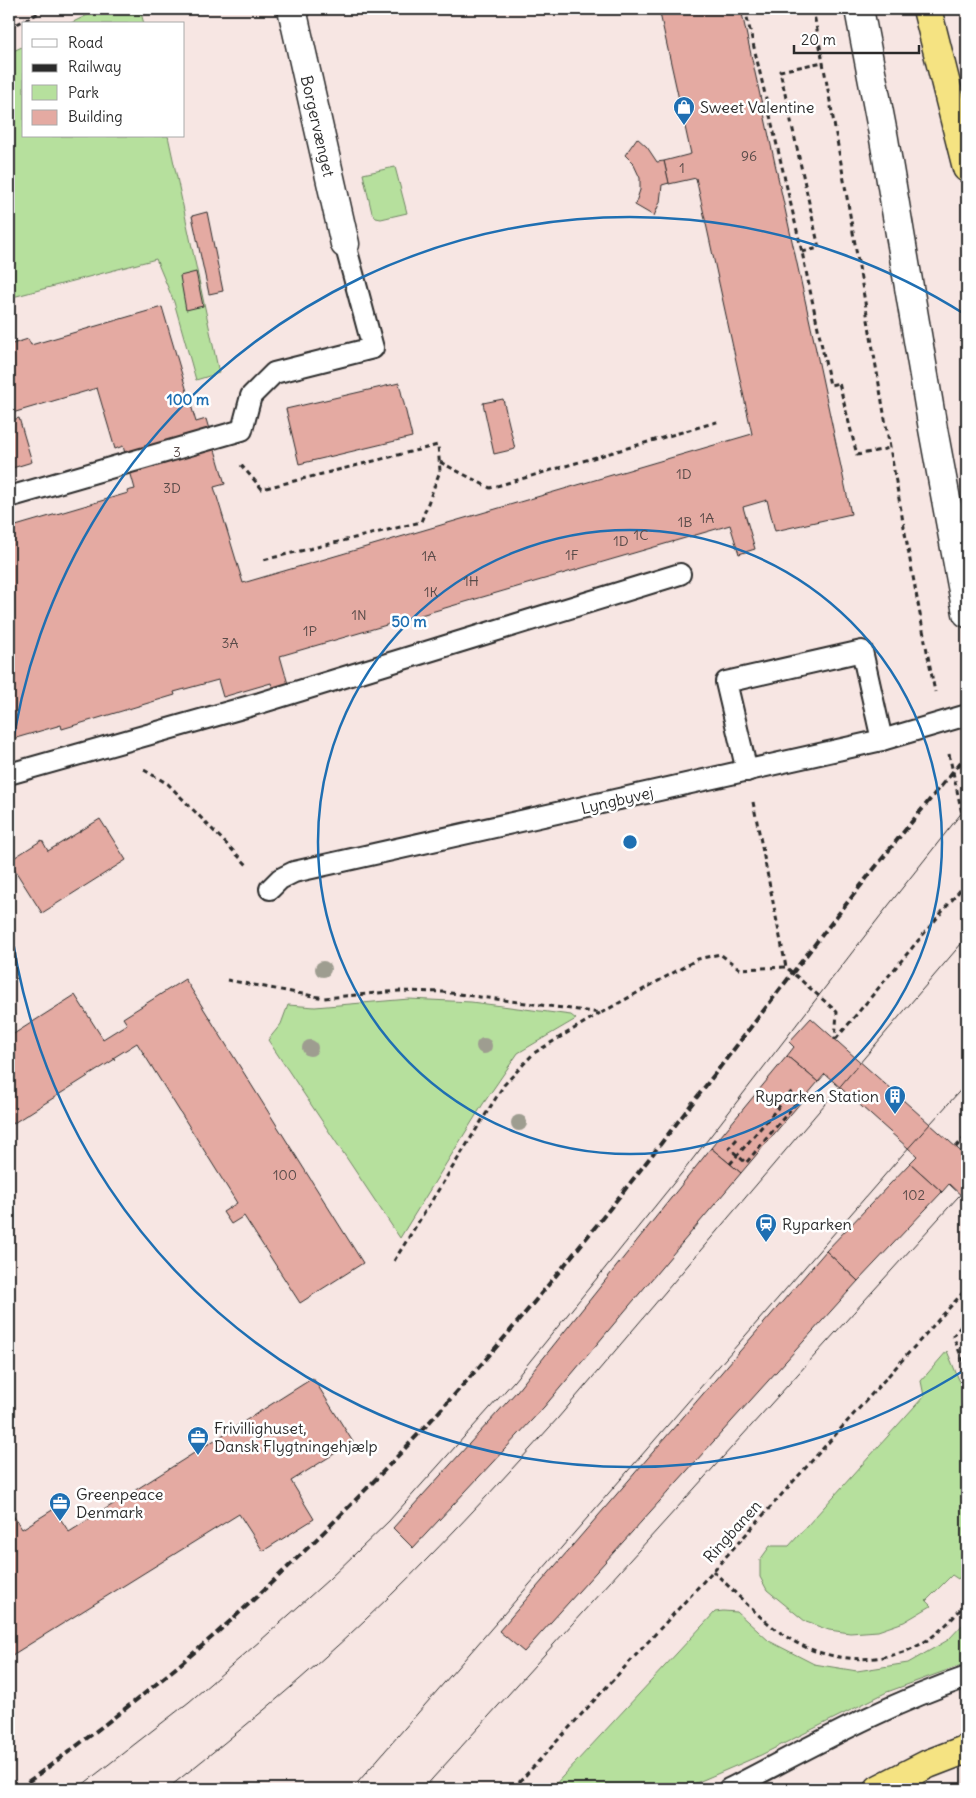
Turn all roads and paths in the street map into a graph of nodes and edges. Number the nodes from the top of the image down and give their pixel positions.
1 (48, 9) edge
2 (292, 9) edge
3 (746, 9) edge
4 (813, 9) edge
5 (858, 9) edge
6 (927, 9) edge
7 (9, 28) edge
8 (823, 62) junction
9 (967, 168) edge
10 (345, 244) joint
11 (802, 252) junction
12 (720, 421) dead end
13 (232, 433) junction
14 (890, 448) junction
15 (440, 462) junction
16 (9, 497) edge
17 (263, 560) dead end
18 (680, 574) dead end
19 (967, 613) edge
20 (967, 715) edge
21 (942, 722) junction
22 (882, 740) junction
23 (136, 768) dead end
24 (747, 771) junction
25 (9, 774) edge
26 (967, 836) edge
27 (967, 882) edge
28 (270, 889) joint
29 (786, 967) junction
30 (227, 980) dead end
31 (601, 1013) junction
32 (793, 1090) dead end
33 (801, 1097) dead end
34 (967, 1135) edge
35 (737, 1138) dead end
36 (956, 1147) dead end
37 (737, 1155) junction
38 (730, 1164) dead end
39 (394, 1261) dead end
40 (966, 1289) edge
41 (967, 1319) edge
42 (967, 1370) edge
43 (713, 1571) junction
44 (967, 1602) edge
45 (967, 1677) edge
46 (967, 1749) edge
47 (512, 1789) edge
48 (729, 1789) edge
49 (879, 1789) edge

1 - 7 path
2 - 10 street, Borgervænget
3 - 11 path
4 - 8 path
5 - 19 street
6 - 9 highway
8 - 11 path
8 - 14 path
10 - 13 lane
11 - 14 path
12 - 15 path
13 - 15 path
13 - 16 lane
14 - 21 path
15 - 17 path
18 - 25 lane
20 - 21 lane, Lyngbyvej
21 - 22 lane, Lyngbyvej
21 - 26 path
22 - 24 lane, Lyngbyvej
22 - 24 lane
23 - 28 path
24 - 28 lane, Lyngbyvej
24 - 29 path
27 - 29 path
29 - 31 path
30 - 31 path
31 - 39 path
32 - 37 path
33 - 37 path
34 - 36 path
35 - 37 path
37 - 38 path
40 - 43 path, Ringbanen
41 - 42 path
43 - 44 path
43 - 47 path, Ringbanen
45 - 48 lane
46 - 49 highway

